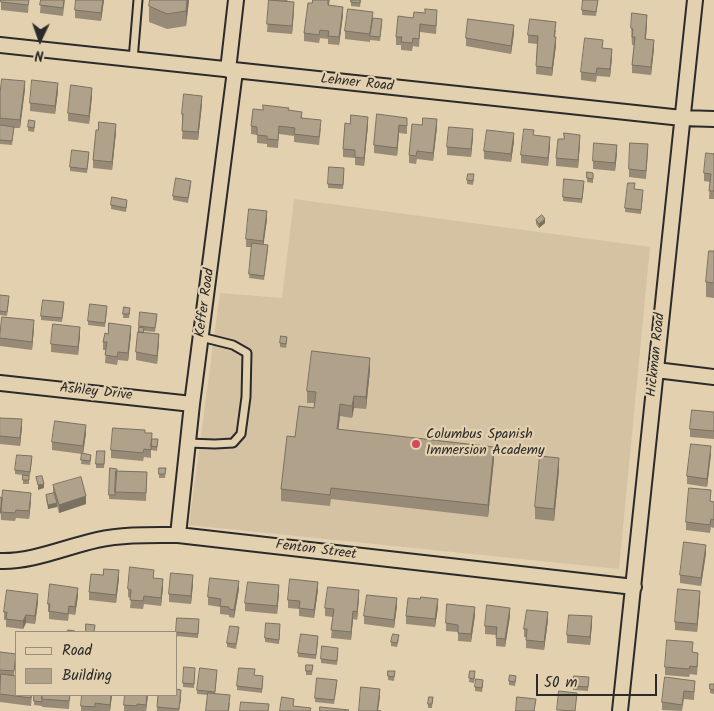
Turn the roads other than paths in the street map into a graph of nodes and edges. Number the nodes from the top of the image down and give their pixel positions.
1 (138, 0) edge
2 (236, 0) edge
3 (695, 0) edge
4 (0, 45) edge
5 (133, 61) junction
6 (231, 70) junction
7 (682, 118) junction
8 (714, 119) edge
9 (201, 337) junction
10 (656, 370) junction
11 (714, 377) edge
12 (0, 383) edge
13 (192, 404) junction
14 (188, 442) junction
15 (178, 535) junction
16 (0, 561) edge
17 (634, 587) junction
18 (620, 711) edge

1 - 5 lane
2 - 6 street, Keffer Road
3 - 7 street, Hickman Road
4 - 5 street, Lehner Road
5 - 6 street, Lehner Road
6 - 7 street, Lehner Road
6 - 9 street, Keffer Road
7 - 8 street, Lehner Road
7 - 10 street, Hickman Road
9 - 13 street, Keffer Road
9 - 14 lane
10 - 11 street
10 - 17 street, Hickman Road
12 - 13 street, Ashley Drive
13 - 14 street, Keffer Road
14 - 15 street, Keffer Road
15 - 16 street, Fenton Street
15 - 17 street, Fenton Street
17 - 18 street, Hickman Road

